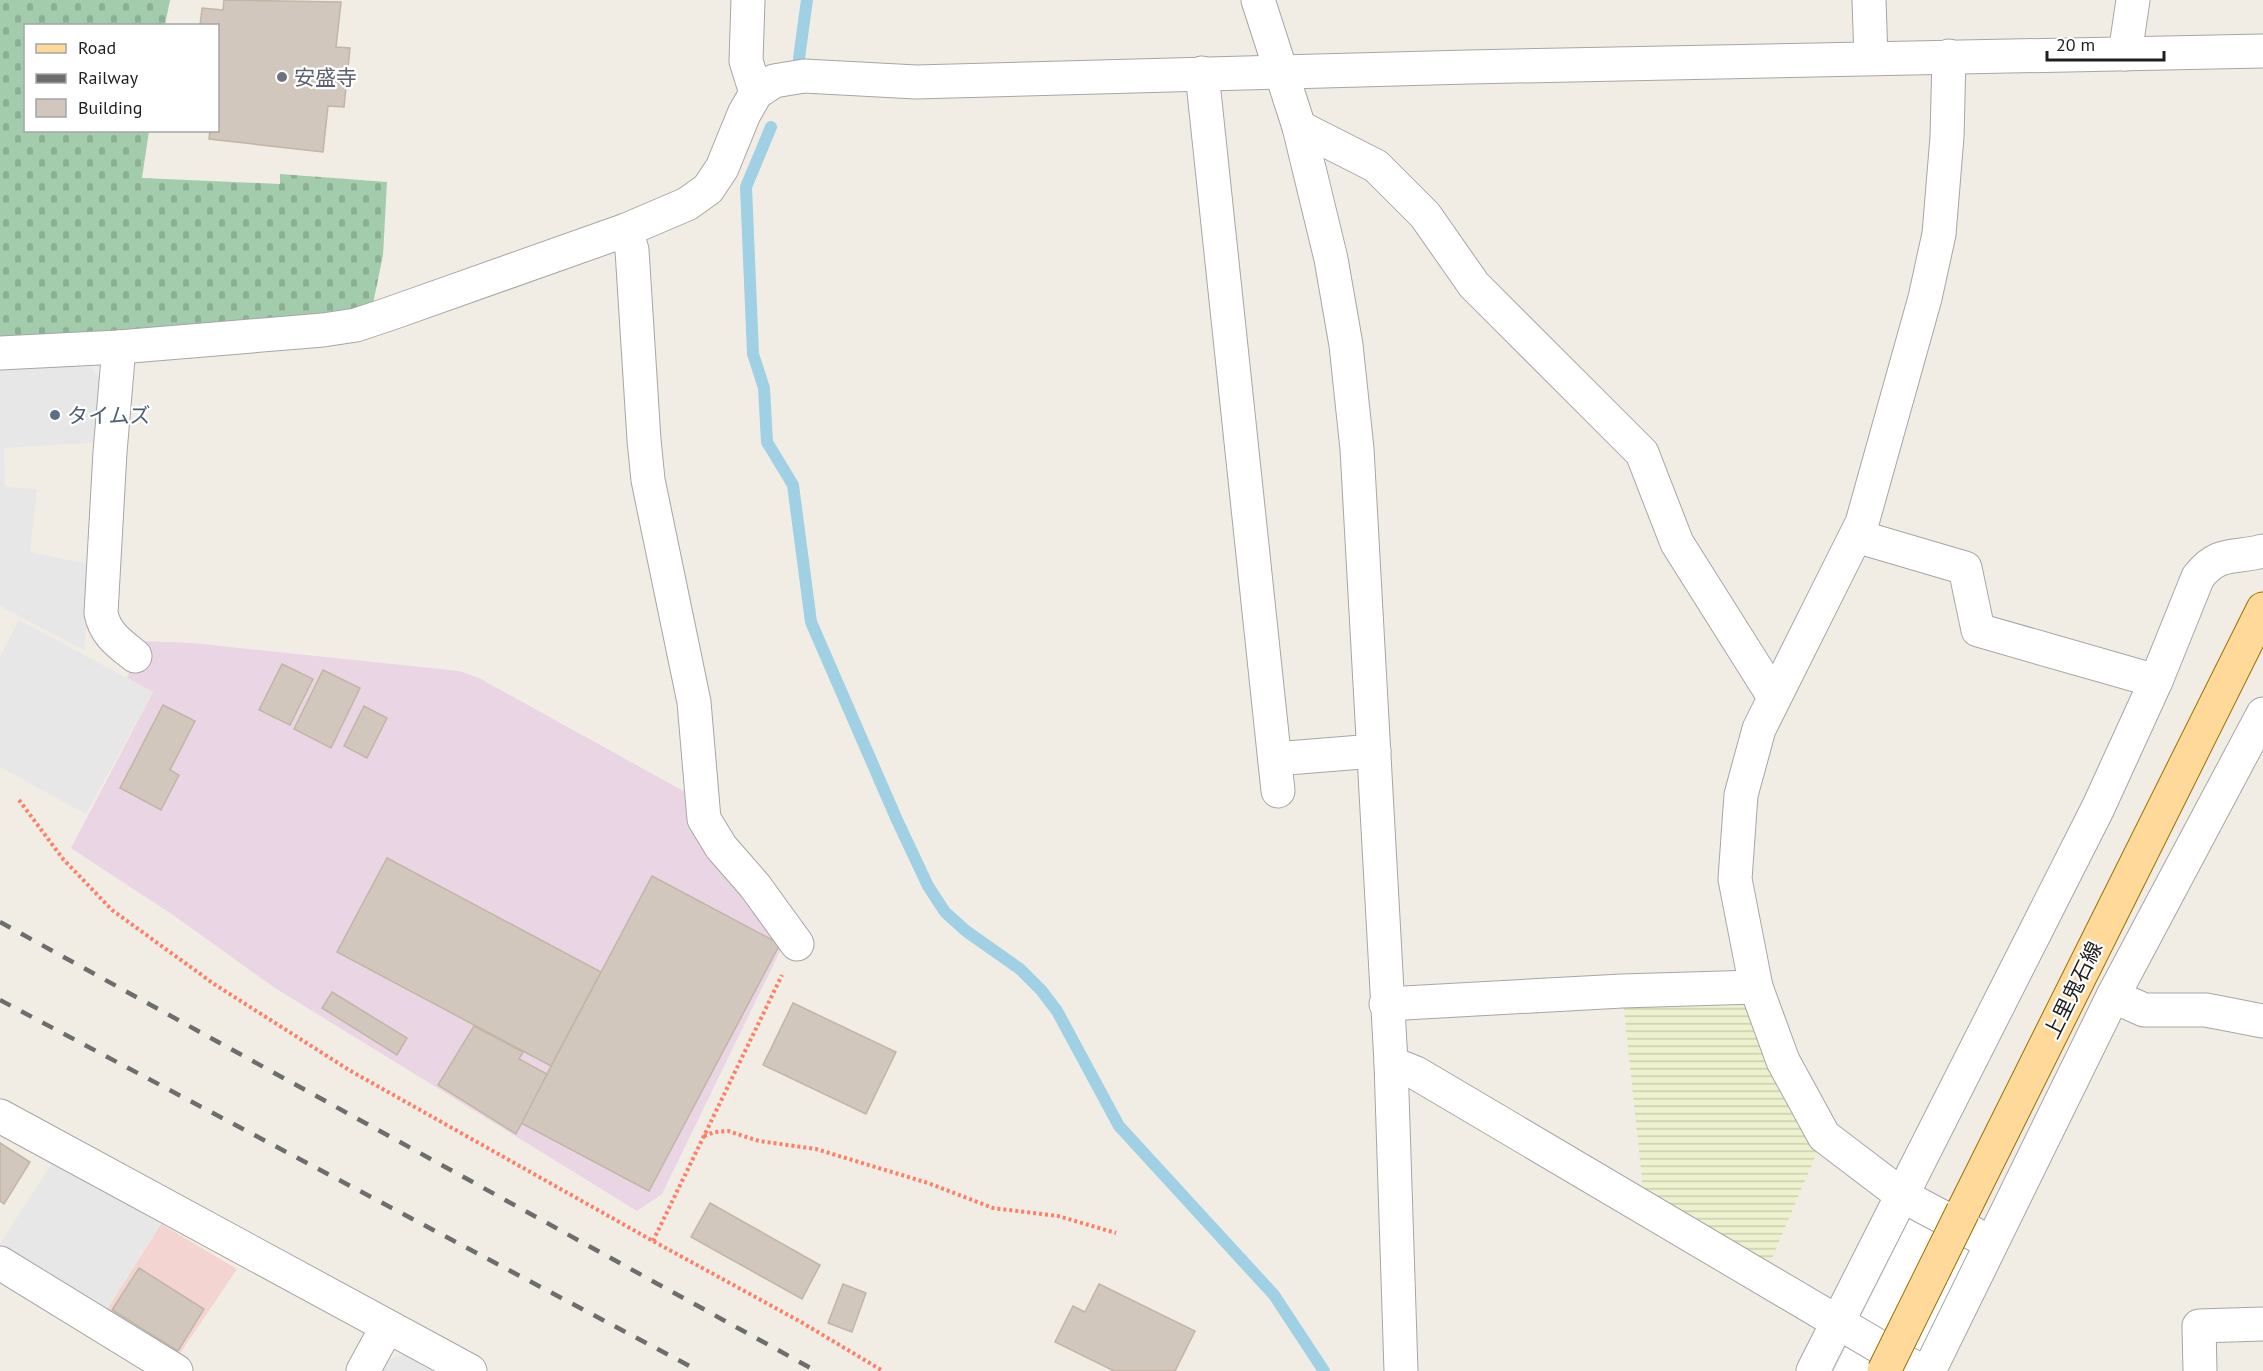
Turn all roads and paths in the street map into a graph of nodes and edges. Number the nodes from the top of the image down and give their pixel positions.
1 (748, 0) edge
2 (1258, 0) edge
3 (1869, 0) edge
4 (2133, 0) edge
5 (2263, 51) edge
6 (2125, 54) junction
7 (1949, 56) junction
8 (1871, 58) junction
9 (1281, 71) junction
10 (1202, 73) junction
11 (756, 93) junction
12 (1299, 127) junction
13 (626, 230) junction
14 (119, 347) junction
15 (0, 353) edge
16 (1856, 536) junction
17 (2263, 551) edge
18 (2263, 609) edge
19 (135, 656) dead end
20 (2156, 681) junction
21 (1774, 697) junction
22 (2263, 714) edge
23 (1374, 752) junction
24 (1275, 759) junction
25 (1278, 791) dead end
26 (19, 800) dead end
27 (797, 944) joint
28 (1756, 987) junction
29 (2113, 996) junction
30 (1386, 1005) junction
31 (2263, 1021) edge
32 (1391, 1063) junction
33 (0, 1116) edge
34 (704, 1136) junction
35 (1903, 1196) junction
36 (1116, 1233) dead end
37 (652, 1241) junction
38 (1991, 1242) junction
39 (0, 1263) edge
40 (1837, 1321) junction
41 (2263, 1324) edge
42 (387, 1327) junction
43 (176, 1371) edge
44 (363, 1371) edge
45 (470, 1371) edge
46 (883, 1371) edge
47 (1401, 1371) edge
48 (1813, 1371) edge
49 (1884, 1371) edge
50 (1921, 1371) edge
51 (1929, 1371) edge
52 (2200, 1371) edge

1 - 11 street
2 - 9 street
3 - 8 street
4 - 6 street
5 - 6 street
6 - 7 street
7 - 8 street
7 - 16 street
8 - 9 street
9 - 10 street
9 - 12 street
10 - 11 street
10 - 24 street
11 - 13 street
12 - 21 street
12 - 23 street
13 - 14 street
13 - 27 street
14 - 15 street
14 - 19 street
16 - 20 street
16 - 21 street
17 - 20 street
18 - 49 main road, 上里鬼石線, bridge
20 - 35 street
21 - 28 street
22 - 29 street
23 - 24 street
23 - 30 street
24 - 25 street
26 - 37 path
27 - 34 path
28 - 30 street
28 - 35 street
29 - 31 street
29 - 38 street
30 - 32 street
32 - 40 street
32 - 47 street
33 - 42 street
34 - 36 path
34 - 37 path
35 - 38 street
35 - 40 street
37 - 46 path
38 - 51 street
39 - 43 street
40 - 48 street
40 - 50 street
41 - 52 street
42 - 44 street
42 - 45 street

